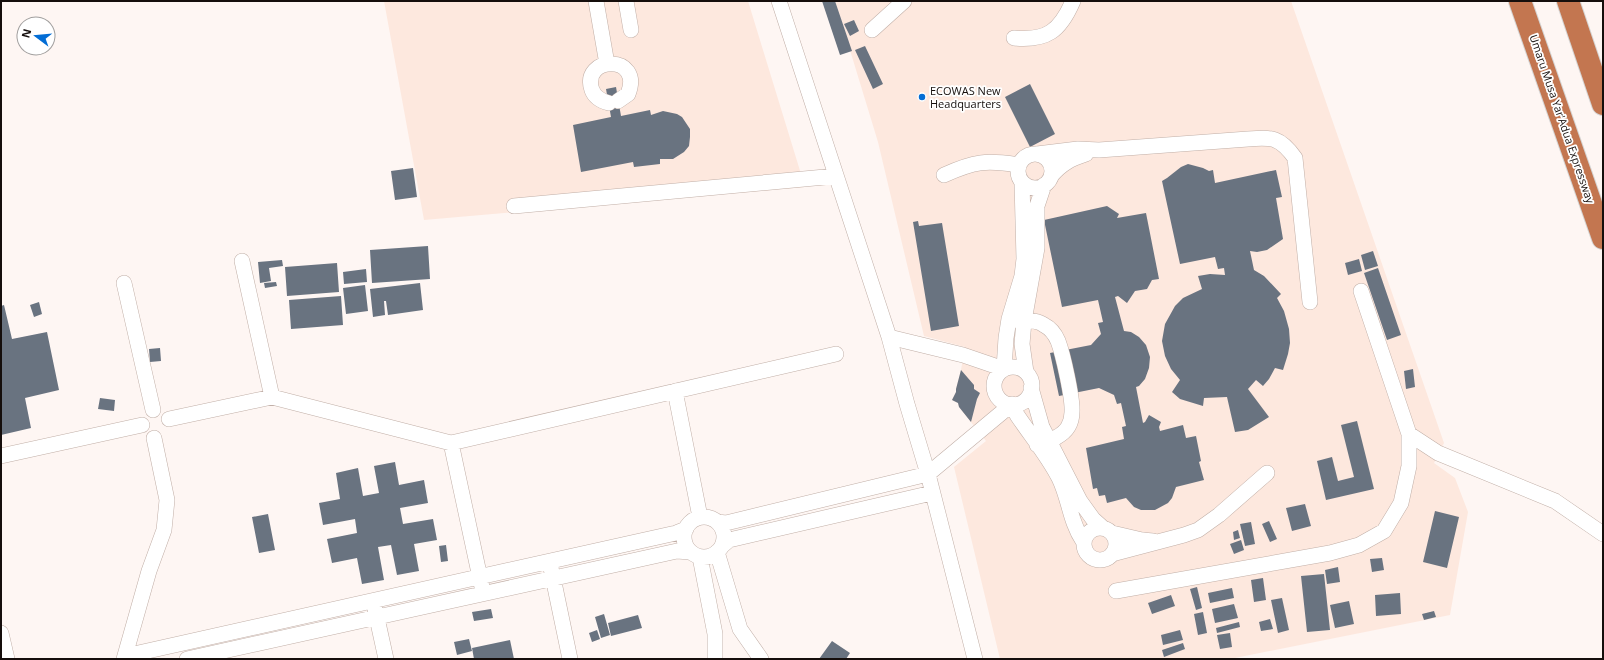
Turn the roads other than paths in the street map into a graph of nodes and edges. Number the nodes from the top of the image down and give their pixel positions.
1 (596, 1) edge
2 (626, 1) edge
3 (779, 1) edge
4 (904, 1) edge
5 (1073, 1) edge
6 (1520, 1) edge
7 (1568, 1) edge
8 (631, 30) dead end
9 (872, 30) dead end
10 (1014, 38) dead end
11 (606, 64) junction
12 (1603, 104) edge
13 (1099, 150) junction
14 (1037, 154) junction
15 (1019, 165) junction
16 (944, 174) dead end
17 (836, 176) junction
18 (1048, 180) junction
19 (1022, 182) junction
20 (514, 206) dead end
21 (1603, 238) edge
22 (242, 261) dead end
23 (124, 283) dead end
24 (1361, 291) dead end
25 (1310, 302) dead end
26 (1009, 320) junction
27 (1024, 320) junction
28 (889, 337) junction
29 (836, 354) dead end
30 (1004, 369) junction
31 (1026, 372) junction
32 (1031, 388) junction
33 (674, 391) junction
34 (272, 397) junction
35 (1012, 404) junction
36 (153, 410) junction
37 (169, 419) junction
38 (142, 425) junction
39 (1409, 434) junction
40 (154, 438) junction
41 (451, 443) junction
42 (1043, 443) junction
43 (1, 456) edge
44 (1267, 473) dead end
45 (928, 474) junction
46 (932, 493) junction
47 (700, 517) junction
48 (717, 522) junction
49 (686, 529) junction
50 (1108, 530) junction
51 (1603, 534) edge
52 (1084, 541) junction
53 (1158, 541) junction
54 (720, 549) junction
55 (695, 554) junction
56 (1112, 554) junction
57 (550, 562) junction
58 (480, 577) junction
59 (552, 578) junction
60 (1116, 591) dead end
61 (484, 593) junction
62 (373, 600) junction
63 (377, 618) junction
64 (740, 630) junction
65 (1, 633) edge
66 (715, 634) junction
67 (125, 657) edge
68 (7, 659) edge
69 (187, 659) edge
70 (386, 659) edge
71 (570, 659) edge
72 (714, 659) edge
73 (761, 659) edge
74 (975, 659) edge

1 - 11 street
2 - 8 street
3 - 17 street
4 - 9 street
5 - 10 street
6 - 21 highway, Umaru Musa Yar'Adua Expressway
7 - 12 highway
11 - 11 street
13 - 14 street
13 - 18 street
13 - 25 street
14 - 15 street
14 - 18 street
15 - 16 street
15 - 19 street
17 - 20 street
17 - 28 street
18 - 19 street
18 - 27 street
19 - 26 street
22 - 34 street
23 - 36 street
24 - 39 street
26 - 27 street
26 - 30 street
27 - 31 street
27 - 42 street
28 - 30 street
28 - 45 street
29 - 33 street
30 - 31 street
30 - 35 street
31 - 32 street
32 - 35 street
32 - 42 street
33 - 41 street
33 - 47 street
34 - 37 street
34 - 41 street
35 - 42 street
35 - 45 street
36 - 37 street
36 - 38 street
37 - 40 street
38 - 40 street
38 - 43 street
39 - 51 street
39 - 60 street
40 - 67 street
41 - 58 street
42 - 50 street
42 - 52 street
44 - 53 street
45 - 46 street
45 - 48 street
46 - 54 street
46 - 74 street
47 - 48 street
47 - 49 street
48 - 54 street
49 - 55 street
49 - 57 street
50 - 52 street
50 - 53 street
50 - 56 street
52 - 56 street
53 - 56 street
54 - 55 street
54 - 64 street
55 - 59 street
55 - 66 street
57 - 58 street
57 - 59 street
58 - 61 street
58 - 62 street
59 - 61 street
59 - 71 street
61 - 63 street
62 - 63 street
62 - 67 street
63 - 69 street
63 - 70 street
64 - 66 street
64 - 73 street
65 - 68 street
66 - 72 street

